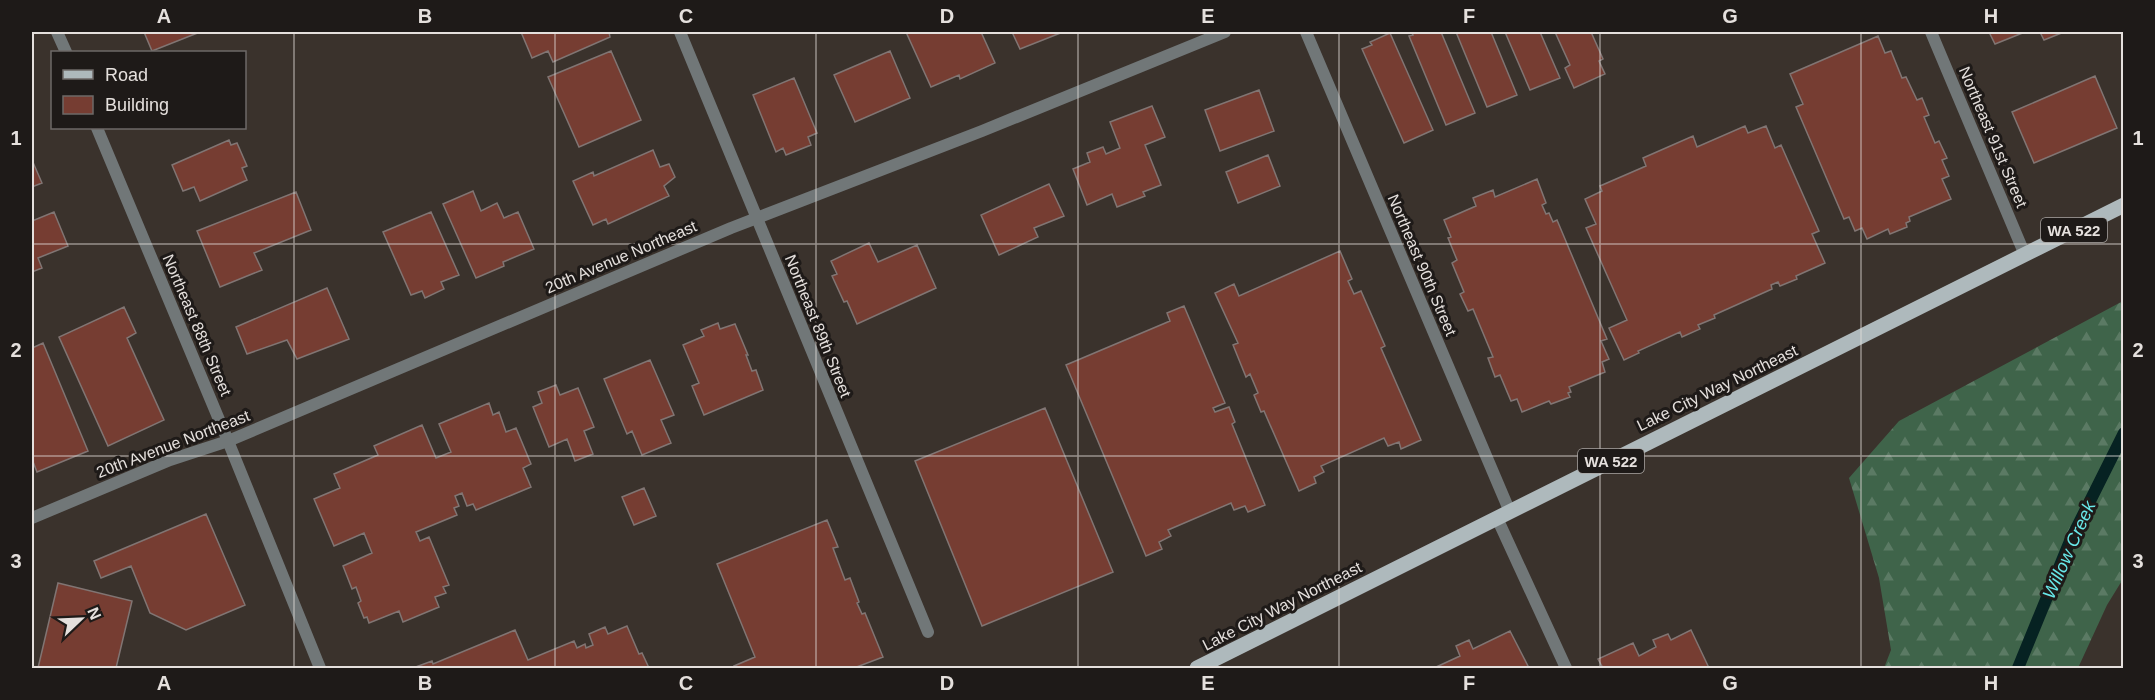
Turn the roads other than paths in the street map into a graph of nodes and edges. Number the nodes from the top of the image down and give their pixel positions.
1 (57, 32) edge
2 (680, 32) edge
3 (1225, 32) edge
4 (1306, 32) edge
5 (1931, 32) edge
6 (66, 51) edge
7 (97, 129) edge
8 (2124, 205) edge
9 (756, 218) junction
10 (2025, 255) junction
11 (228, 441) junction
12 (1504, 515) junction
13 (32, 518) edge
14 (928, 632) dead end
15 (320, 669) edge
16 (1197, 669) edge
17 (1566, 669) edge

1 - 6 street
2 - 9 street, Northeast 89th Street
3 - 9 street, 20th Avenue Northeast
4 - 12 street, Northeast 90th Street
5 - 10 street, Northeast 91st Street
7 - 11 street, Northeast 88th Street
8 - 10 main road, Lake City Way Northeast / WA 522
9 - 11 street, 20th Avenue Northeast
9 - 14 street, Northeast 89th Street
10 - 12 main road, Lake City Way Northeast / WA 522
11 - 13 street, 20th Avenue Northeast
11 - 15 street, Northeast 88th Street
12 - 16 main road, Lake City Way Northeast / WA 522
12 - 17 street, Northeast 90th Street

